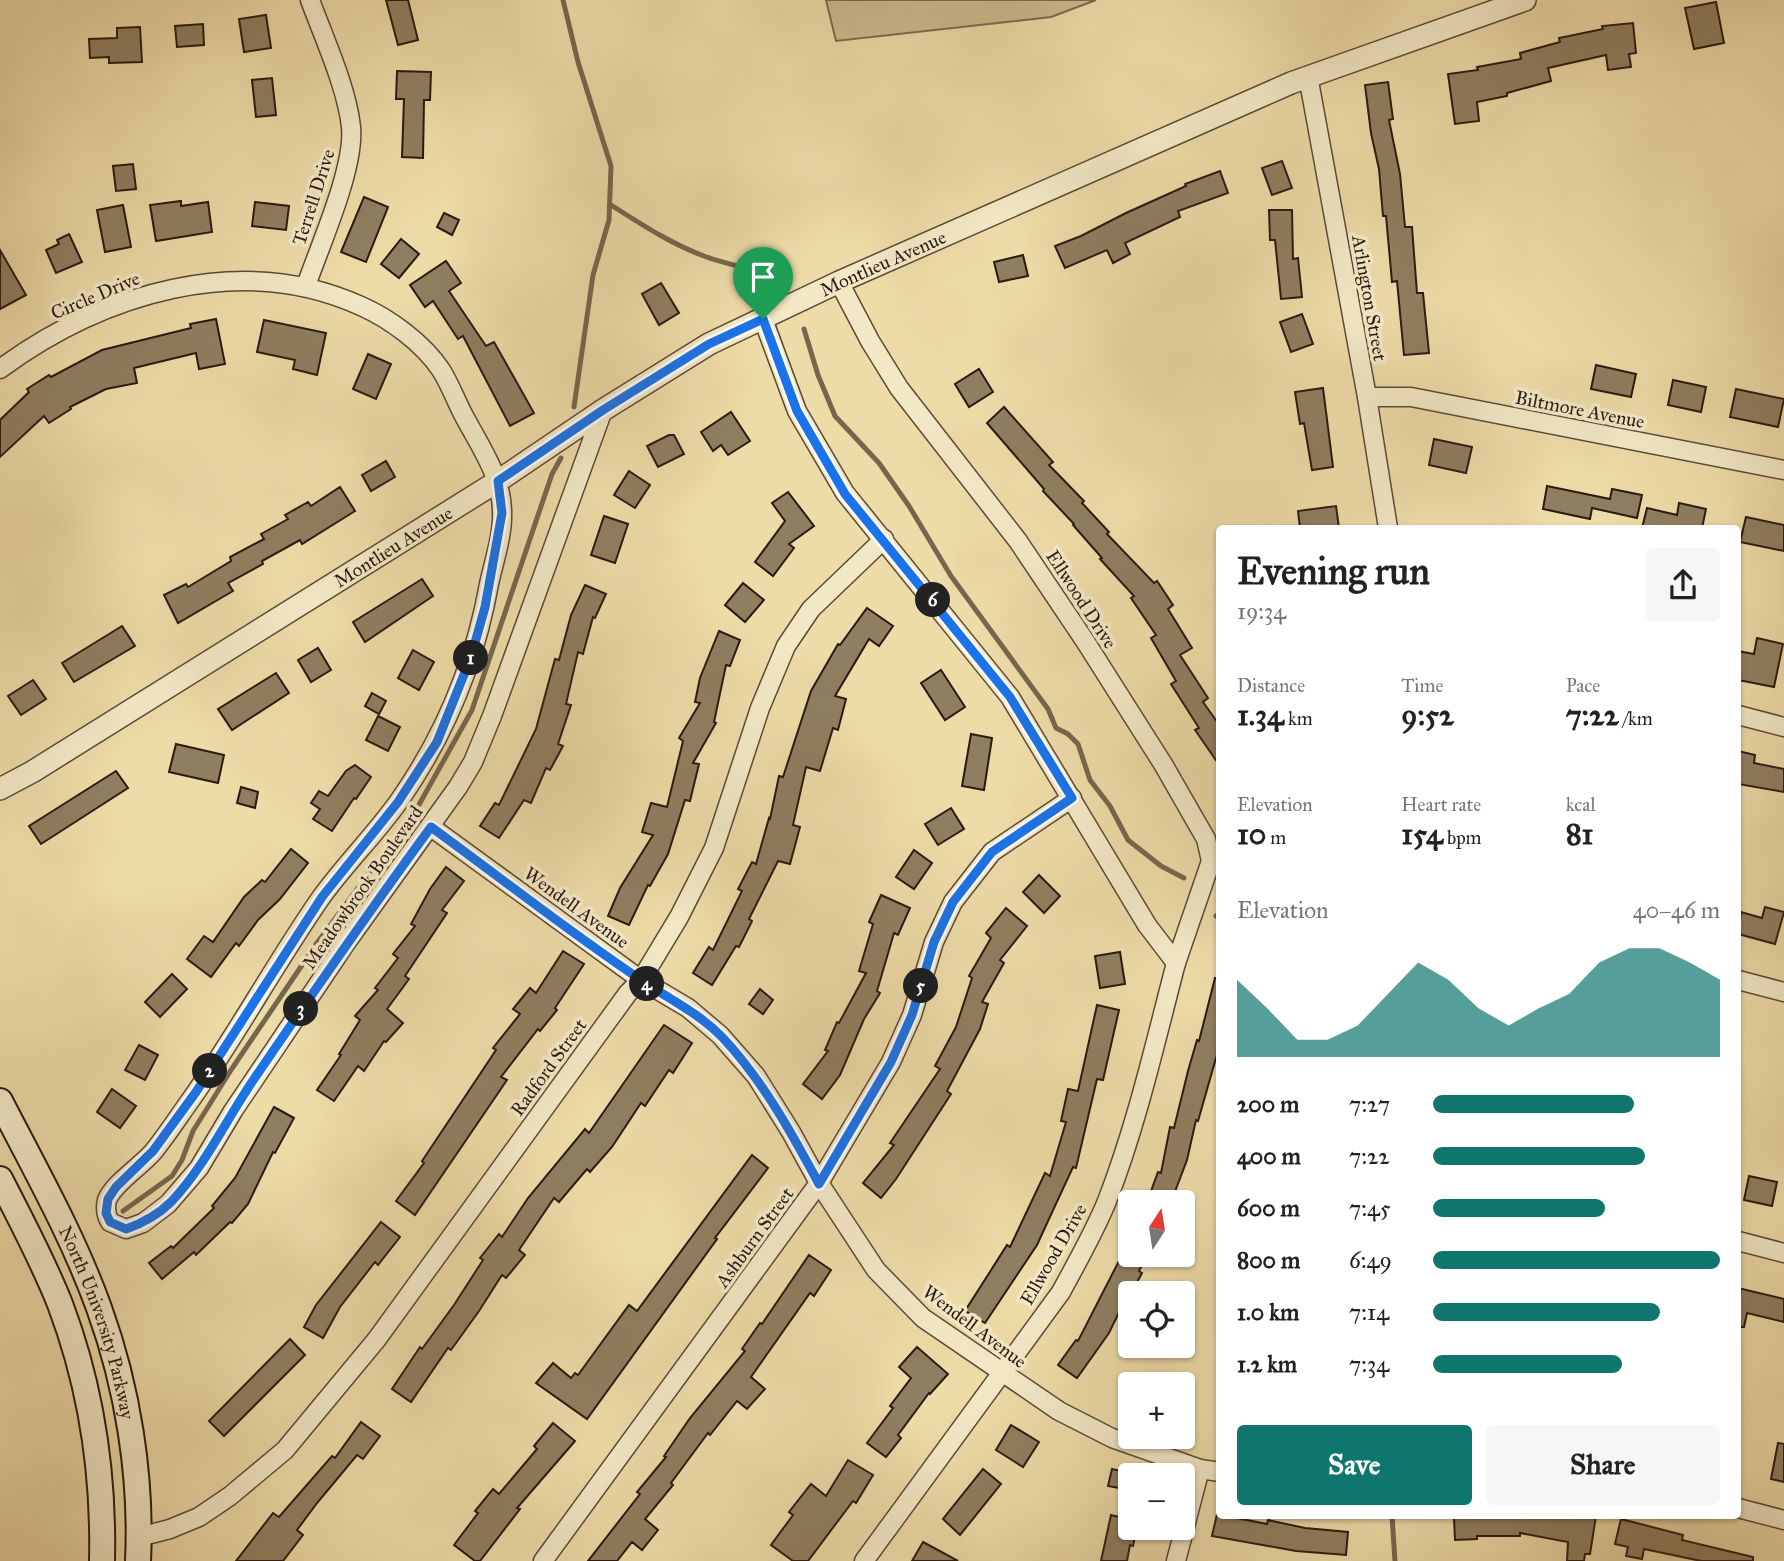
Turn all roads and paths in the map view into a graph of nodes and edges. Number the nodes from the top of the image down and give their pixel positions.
1 (310, 0) edge
2 (1525, 0) edge
3 (1308, 76) junction
4 (839, 282) junction
5 (306, 286) junction
6 (763, 319) junction
7 (0, 369) edge
8 (1367, 397) junction
9 (603, 410) junction
10 (1784, 470) edge
11 (498, 481) junction
12 (1388, 525) edge
13 (884, 539) junction
14 (1741, 716) edge
15 (1784, 727) edge
16 (0, 789) edge
17 (1072, 798) junction
18 (431, 827) junction
19 (1176, 963) junction
20 (641, 980) junction
21 (1741, 981) edge
22 (1784, 992) edge
23 (0, 1101) edge
24 (0, 1179) edge
25 (819, 1184) junction
26 (1741, 1242) edge
27 (1784, 1253) edge
28 (1002, 1374) junction
29 (1200, 1469) junction
30 (1216, 1471) edge
31 (1741, 1509) edge
32 (1784, 1520) edge
33 (138, 1549) edge
34 (102, 1561) edge
35 (543, 1561) edge
36 (864, 1561) edge
37 (1176, 1561) edge

1 - 5 street, Terrell Drive
2 - 3 street, Montlieu Avenue
3 - 4 street, Montlieu Avenue
3 - 8 street, Arlington Street
4 - 6 street, Montlieu Avenue
4 - 19 street, Ellwood Drive
5 - 7 street, Circle Drive
5 - 11 street, Circle Drive
6 - 9 street, Montlieu Avenue
6 - 13 street
8 - 10 street, Biltmore Avenue
8 - 12 street, Arlington Street
9 - 11 street, Montlieu Avenue
9 - 18 street, Meadowbrook Boulevard
11 - 16 street, Montlieu Avenue
11 - 18 street, Meadowbrook Boulevard
13 - 17 street
13 - 20 street, Radford Street
14 - 15 street
17 - 19 street
17 - 25 street, Ashburn Street
18 - 20 street, Wendell Avenue
19 - 28 street, Ellwood Drive
20 - 25 street, Wendell Avenue
20 - 33 street, Radford Street
21 - 22 street
23 - 33 main road, North University Parkway
24 - 34 main road, North University Parkway
25 - 28 street, Wendell Avenue
25 - 35 street, Ashburn Street
26 - 27 street
28 - 29 street, Wendell Avenue
28 - 36 street, Ellwood Drive
29 - 30 street, Wendell Avenue
29 - 37 street
31 - 32 street

